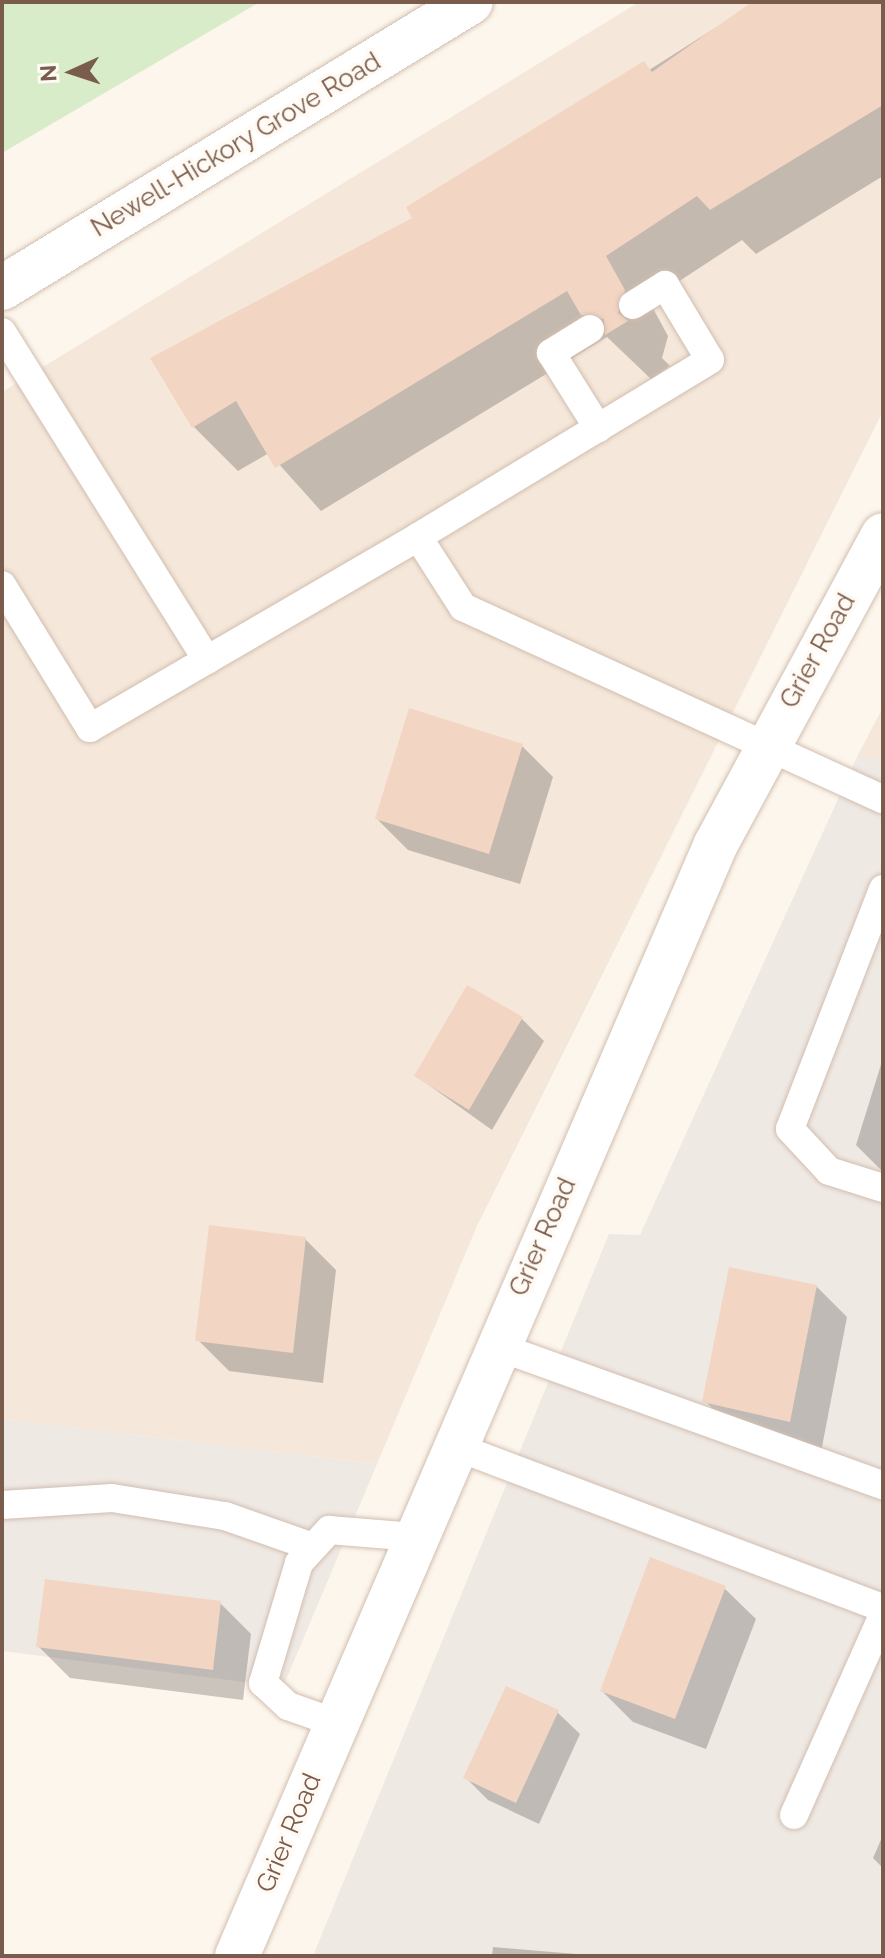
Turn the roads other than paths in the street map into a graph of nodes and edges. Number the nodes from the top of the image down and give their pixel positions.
1 (471, 2) edge
2 (2, 288) edge
3 (633, 305) dead end
4 (590, 329) dead end
5 (2, 332) edge
6 (598, 428) junction
7 (883, 535) edge
8 (418, 537) junction
9 (2, 585) edge
10 (207, 660) junction
11 (766, 746) junction
12 (883, 799) edge
13 (883, 889) edge
14 (883, 1188) edge
15 (496, 1346) junction
16 (454, 1446) junction
17 (883, 1485) edge
18 (2, 1505) edge
19 (415, 1537) junction
20 (313, 1547) junction
21 (883, 1608) edge
22 (883, 1615) edge
23 (336, 1723) junction
24 (794, 1815) dead end
25 (237, 1956) edge

1 - 2 street, Newell-Hickory Grove Road
3 - 6 lane
4 - 6 lane
5 - 10 lane
6 - 8 lane
7 - 11 street, Grier Road
8 - 10 lane
8 - 11 lane
9 - 10 lane
11 - 12 lane
11 - 15 street, Grier Road
13 - 14 lane
15 - 16 street, Grier Road
15 - 17 lane
16 - 19 street, Grier Road
16 - 21 lane
18 - 20 lane
19 - 20 lane
19 - 23 street, Grier Road
20 - 23 lane
22 - 24 lane
23 - 25 street, Grier Road

